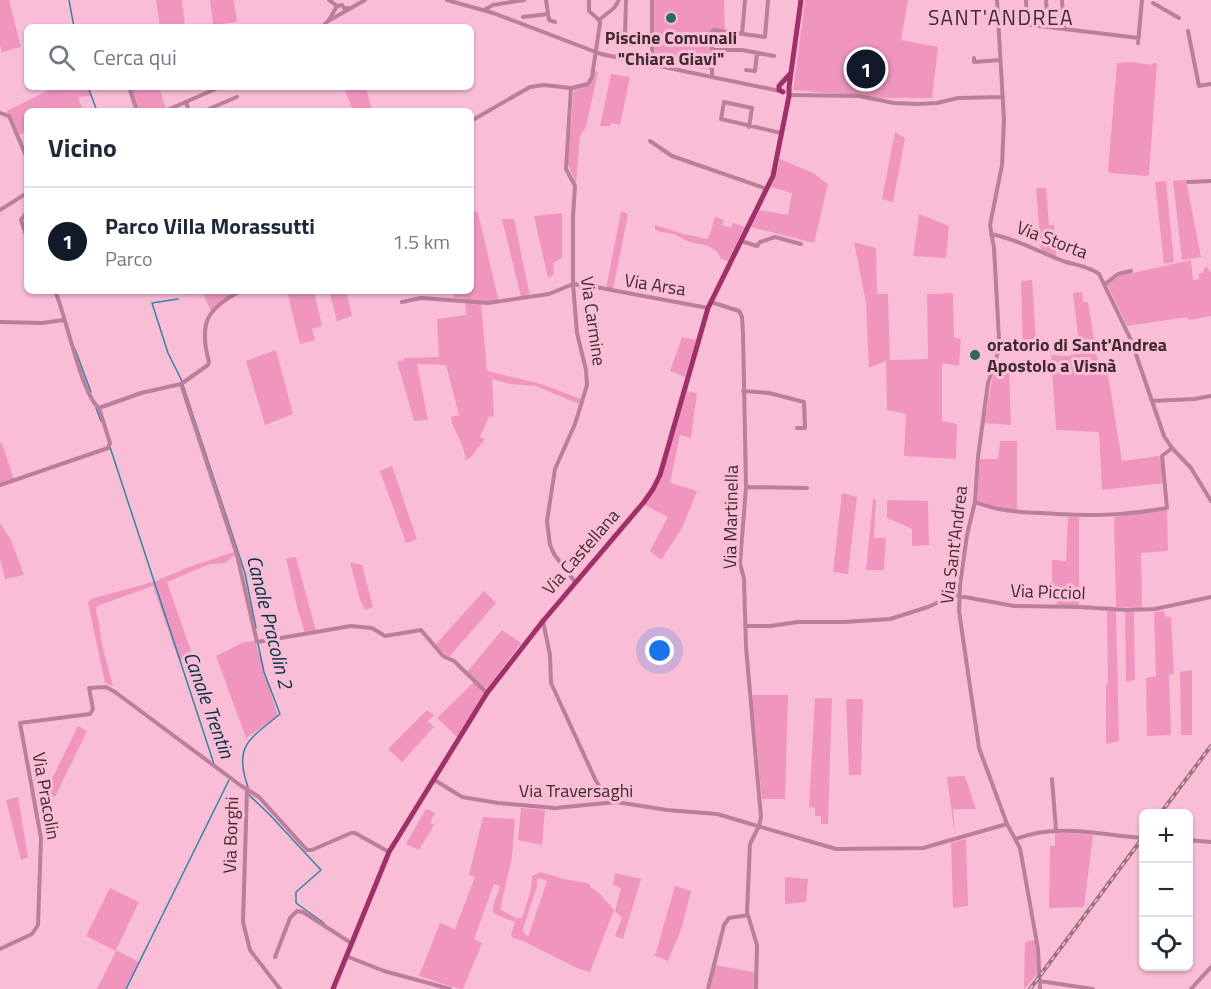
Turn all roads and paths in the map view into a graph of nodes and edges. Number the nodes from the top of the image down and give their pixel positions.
1 (343, 0) edge
2 (365, 0) edge
3 (447, 0) edge
4 (524, 0) edge
5 (546, 0) edge
6 (589, 0) edge
7 (619, 0) edge
8 (626, 0) edge
9 (652, 0) edge
10 (745, 0) edge
11 (768, 0) edge
12 (801, 0) edge
13 (997, 0) edge
14 (1026, 0) edge
15 (1046, 0) edge
16 (1062, 0) edge
17 (1142, 2) edge
18 (1152, 2) edge
19 (338, 7) edge
20 (484, 10) junction
21 (548, 14) junction
22 (523, 17) dead end
23 (1179, 18) dead end
24 (599, 20) junction
25 (998, 21) junction
26 (555, 22) dead end
27 (325, 24) edge
28 (1027, 24) junction
29 (1048, 27) junction
30 (1064, 29) junction
31 (1188, 31) dead end
32 (742, 34) junction
33 (625, 35) dead end
34 (712, 50) junction
35 (595, 53) junction
36 (757, 53) junction
37 (774, 56) dead end
38 (974, 58) dead end
39 (1000, 60) junction
40 (652, 64) junction
41 (746, 70) dead end
42 (791, 72) junction
43 (712, 76) junction
44 (782, 83) junction
45 (1211, 84) edge
46 (571, 87) junction
47 (769, 88) junction
48 (130, 90) edge
49 (213, 90) edge
50 (789, 90) junction
51 (782, 92) junction
52 (237, 96) dead end
53 (1003, 97) junction
54 (186, 102) junction
55 (787, 106) junction
56 (136, 108) edge
57 (172, 108) edge
58 (188, 108) edge
59 (211, 108) edge
60 (0, 113) edge
61 (474, 119) edge
62 (750, 127) junction
63 (782, 134) junction
64 (650, 141) dead end
65 (24, 151) edge
66 (1211, 181) edge
67 (1188, 182) dead end
68 (767, 189) junction
69 (24, 195) edge
70 (0, 210) edge
71 (991, 234) junction
72 (741, 241) junction
73 (801, 244) dead end
74 (1131, 271) dead end
75 (573, 284) junction
76 (1105, 284) junction
77 (56, 294) edge
78 (235, 294) edge
79 (402, 302) dead end
80 (710, 305) junction
81 (64, 320) junction
82 (0, 322) edge
83 (181, 384) junction
84 (743, 391) junction
85 (1211, 396) edge
86 (1152, 401) junction
87 (99, 408) junction
88 (797, 428) dead end
89 (1172, 448) junction
90 (0, 485) edge
91 (746, 487) junction
92 (807, 488) dead end
93 (1211, 501) edge
94 (975, 502) junction
95 (575, 582) junction
96 (958, 595) junction
97 (1211, 597) edge
98 (543, 621) junction
99 (746, 626) junction
100 (89, 688) joint
101 (487, 693) junction
102 (433, 779) junction
103 (1052, 779) dead end
104 (247, 788) junction
105 (616, 802) junction
106 (1007, 824) junction
107 (759, 826) junction
108 (1056, 830) junction
109 (1139, 838) edge
110 (1016, 839) junction
111 (1193, 840) edge
112 (1211, 842) edge
113 (389, 852) junction
114 (748, 915) junction
115 (351, 944) junction
116 (0, 949) edge
117 (346, 956) junction
118 (275, 957) dead end
119 (1210, 970) edge
120 (1039, 981) junction
121 (280, 989) edge
122 (333, 989) edge
123 (450, 989) edge
124 (708, 989) edge
125 (756, 989) edge
126 (1040, 989) edge
127 (1093, 989) edge
128 (1191, 989) edge

1 - 19 street
2 - 19 street
3 - 20 street
4 - 20 street
5 - 21 street
6 - 24 street
7 - 24 street
8 - 33 street
9 - 40 street
10 - 32 street
11 - 32 street
12 - 42 main road, Via Castellana
13 - 25 street, Via Sant'Andrea
14 - 28 street
15 - 29 street
16 - 30 street
17 - 30 street
18 - 23 street
19 - 27 street
20 - 35 street
21 - 22 street
21 - 26 street
24 - 35 street
25 - 28 street
25 - 39 street, Via Sant'Andrea
28 - 29 street
29 - 30 street
31 - 45 street
32 - 34 street
34 - 36 street
34 - 43 street
35 - 40 street
35 - 46 street
36 - 37 street
36 - 41 street
38 - 39 street
39 - 53 street, Via Sant'Andrea
40 - 43 street
42 - 44 main road
42 - 50 main road, Via Castellana
43 - 47 street
44 - 47 street
44 - 50 main road
44 - 51 main road, Via Castellana
46 - 61 street
46 - 75 street, Via Carmine
47 - 51 street
48 - 56 street
49 - 54 street
50 - 51 main road
50 - 53 street
50 - 55 main road, Via Castellana
51 - 55 main road, Via Castellana
52 - 59 street
53 - 71 street, Via Sant'Andrea
54 - 57 street
54 - 58 street
55 - 63 main road, Via Castellana
60 - 65 street
62 - 62 street
62 - 63 street
63 - 68 main road, Via Castellana
64 - 68 street
66 - 67 street
68 - 72 main road, Via Castellana
69 - 70 street
71 - 76 street, Via Storta
71 - 94 street, Via Sant'Andrea
72 - 73 street
72 - 80 main road, Via Castellana
74 - 76 street
75 - 79 street, Via Arsa
75 - 80 street, Via Arsa
75 - 95 street, Via Carmine
76 - 86 street, Via Storta
77 - 81 street
78 - 83 street
80 - 84 street, Via Martinella
80 - 95 main road, Via Castellana
81 - 82 street
81 - 87 street
83 - 87 street
83 - 101 street
84 - 88 street
84 - 91 street, Via Martinella
85 - 86 street
86 - 89 street, Via Storta
87 - 90 street
89 - 93 street, Via Storta
89 - 94 street
91 - 92 street
91 - 99 street, Via Martinella
94 - 96 street, Via Sant'Andrea
95 - 98 main road, Via Castellana
96 - 97 street, Via Picciol
96 - 99 street
96 - 106 street, Via Sant'Andrea
98 - 101 main road, Via Castellana
98 - 105 street
99 - 107 street, Via Martinella
100 - 104 street, Via Borghi
100 - 116 street, Via Pracolin
101 - 102 main road, Via Castellana
102 - 105 street, Via Traversaghi
102 - 113 main road, Via Castellana
103 - 108 street
104 - 113 street
104 - 121 street, Via Borghi
105 - 107 street, Via Traversaghi
106 - 107 street, Via Traversaghi
106 - 110 street, Via Sant'Andrea
107 - 114 street, Via Martinella
108 - 109 street
108 - 110 street
110 - 120 street, Via Sant'Andrea
111 - 112 street
113 - 115 main road, Via Castellana
114 - 124 street
114 - 125 street, Via Martinella
115 - 117 main road, Via Castellana
115 - 118 street
117 - 122 main road, Via Castellana
117 - 123 street
119 - 128 street
120 - 126 street, Via Sant'Andrea
120 - 127 street

